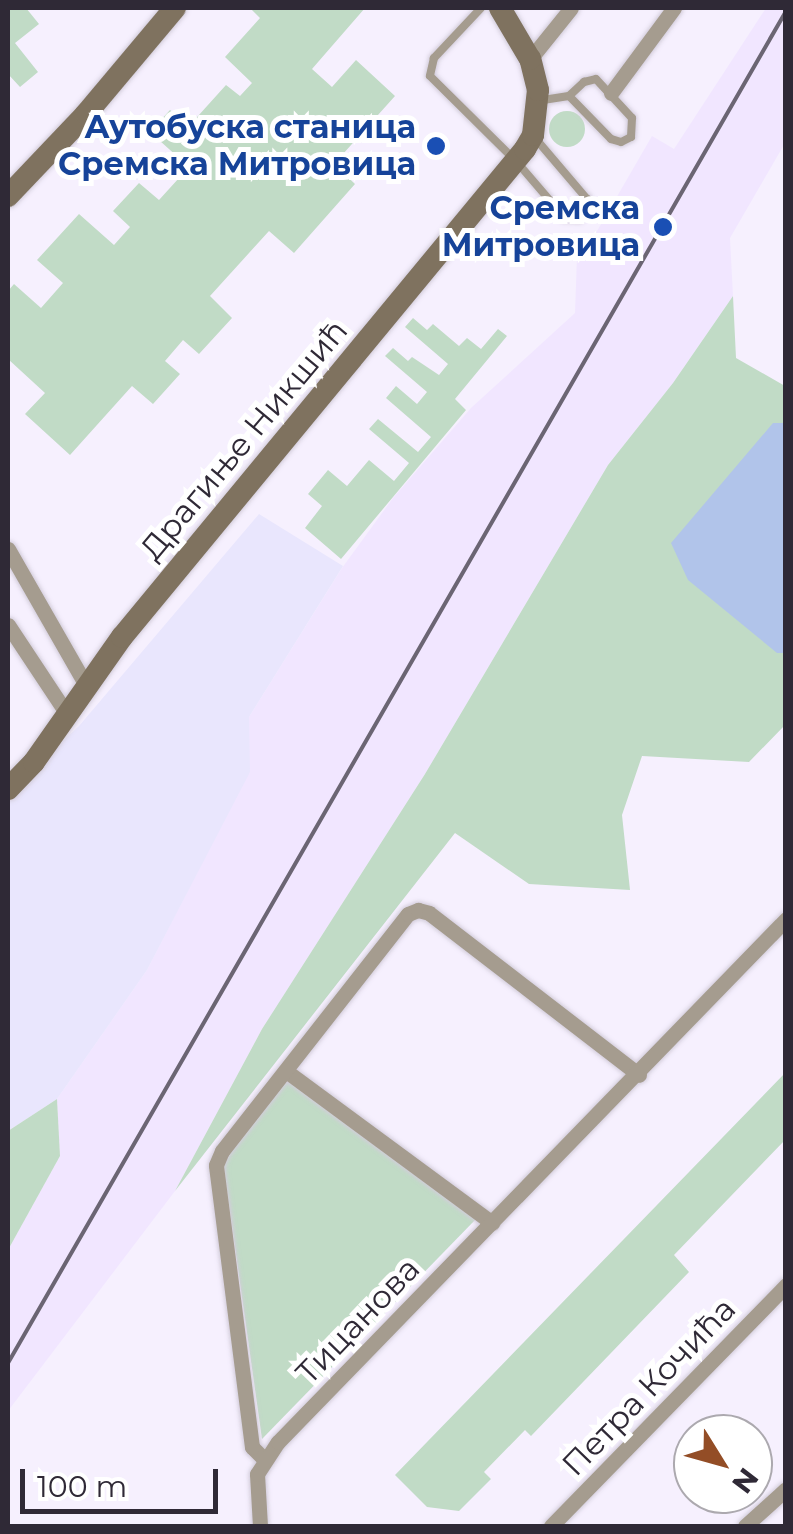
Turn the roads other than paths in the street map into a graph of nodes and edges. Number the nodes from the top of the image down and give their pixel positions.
1 (175, 8) edge
2 (481, 8) edge
3 (500, 8) edge
4 (570, 8) edge
5 (674, 8) edge
6 (530, 59) junction
7 (611, 92) junction
8 (570, 96) junction
9 (540, 100) junction
10 (532, 136) junction
11 (516, 162) junction
12 (8, 196) edge
13 (8, 549) edge
14 (8, 625) edge
15 (86, 685) junction
16 (67, 714) junction
17 (8, 789) edge
18 (786, 919) edge
19 (286, 1071) junction
20 (638, 1075) junction
21 (492, 1223) junction
22 (786, 1285) edge
23 (264, 1459) junction
24 (786, 1489) edge
25 (260, 1526) edge
26 (551, 1526) edge
27 (745, 1526) edge

1 - 12 street
2 - 11 lane
3 - 6 street
4 - 6 street
5 - 7 street
6 - 9 street
7 - 8 lane
7 - 8 lane
8 - 9 lane
9 - 10 street, Драгиње Никшић
10 - 11 street, Драгиње Никшић
10 - 11 lane
11 - 15 street, Драгиње Никшић
13 - 15 street
14 - 16 street
15 - 16 street, Драгиње Никшић
16 - 17 street, Драгиње Никшић
18 - 20 street, Тицанова
19 - 20 street
19 - 21 street
19 - 23 street
20 - 21 street, Тицанова
21 - 23 street, Тицанова
22 - 26 street, Петра Кочића
23 - 25 street
24 - 27 street

